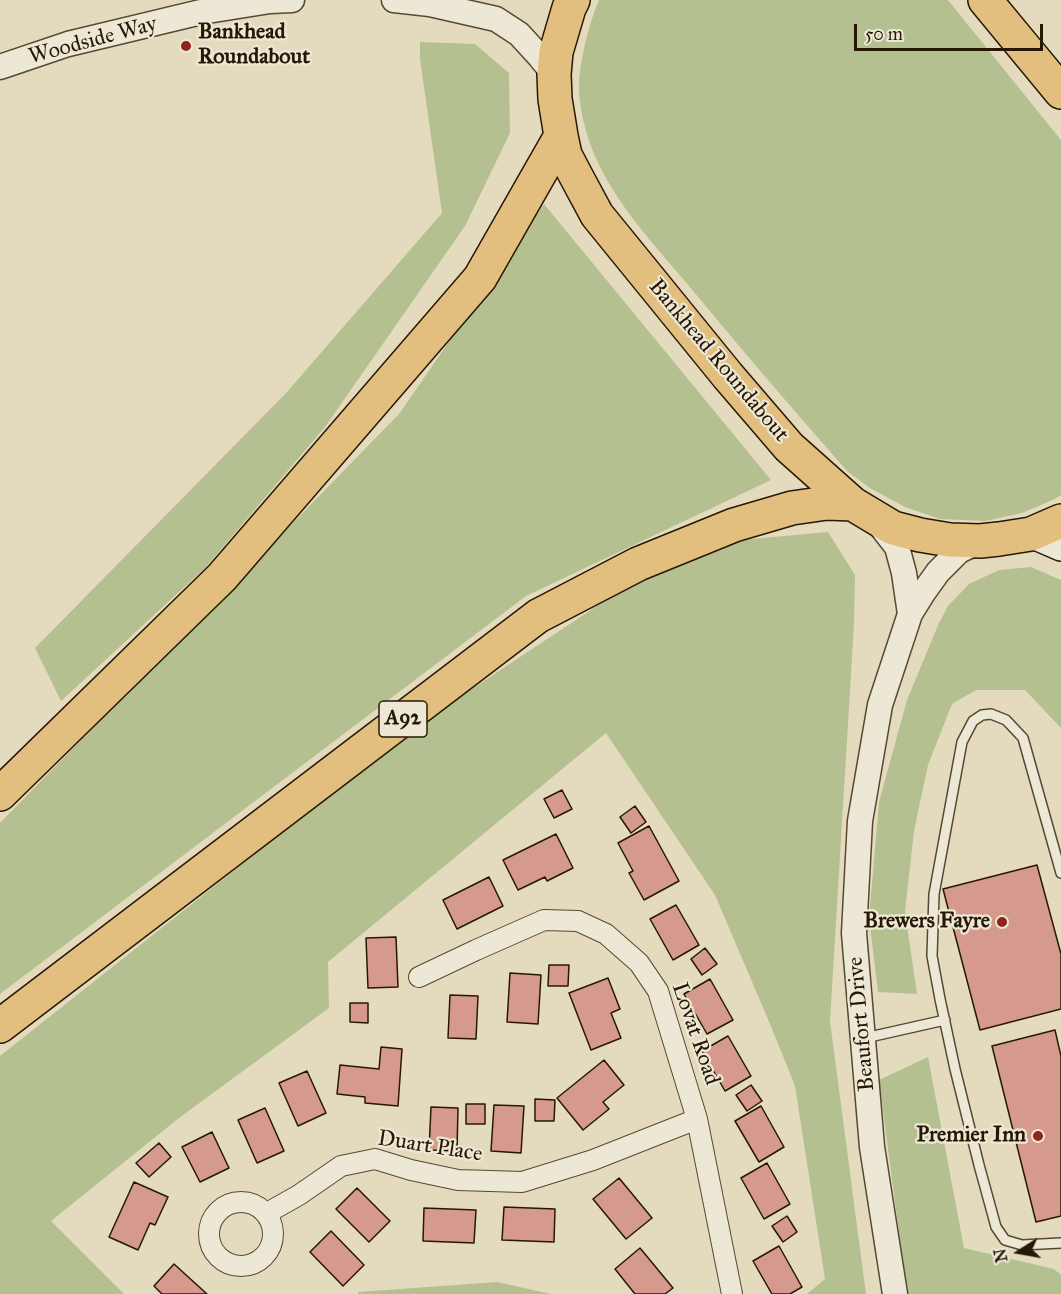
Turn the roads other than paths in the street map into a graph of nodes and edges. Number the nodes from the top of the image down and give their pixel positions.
1 (292, 0) edge
2 (395, 0) edge
3 (573, 0) edge
4 (985, 0) edge
5 (0, 67) edge
6 (554, 74) junction
7 (1061, 92) edge
8 (561, 136) junction
9 (863, 510) junction
10 (1061, 521) edge
11 (1031, 534) junction
12 (980, 541) junction
13 (1061, 547) edge
14 (910, 614) junction
15 (0, 794) edge
16 (1061, 873) edge
17 (419, 977) dead end
18 (945, 1020) junction
19 (0, 1026) edge
20 (863, 1039) junction
21 (698, 1119) junction
22 (267, 1213) dead end
23 (1061, 1244) edge
24 (732, 1294) edge
25 (895, 1294) edge

1 - 5 street, Woodside Way
2 - 6 street
3 - 6 highway, Bankhead Roundabout / A92
4 - 7 highway
6 - 8 highway, Bankhead Roundabout / A92
8 - 9 highway, Bankhead Roundabout / A92
8 - 15 highway
9 - 12 highway, Bankhead Roundabout / A92
9 - 14 street, Beaufort Drive
9 - 19 highway, A92
10 - 11 highway, Bankhead Roundabout / A92
11 - 12 highway, Bankhead Roundabout / A92
11 - 13 main road
12 - 14 street, Beaufort Drive
14 - 20 street, Beaufort Drive
16 - 18 lane
17 - 21 street, Lovat Road
18 - 20 lane
18 - 23 lane
20 - 25 street, Beaufort Drive
21 - 22 street, Duart Place
21 - 24 street, Lovat Road

